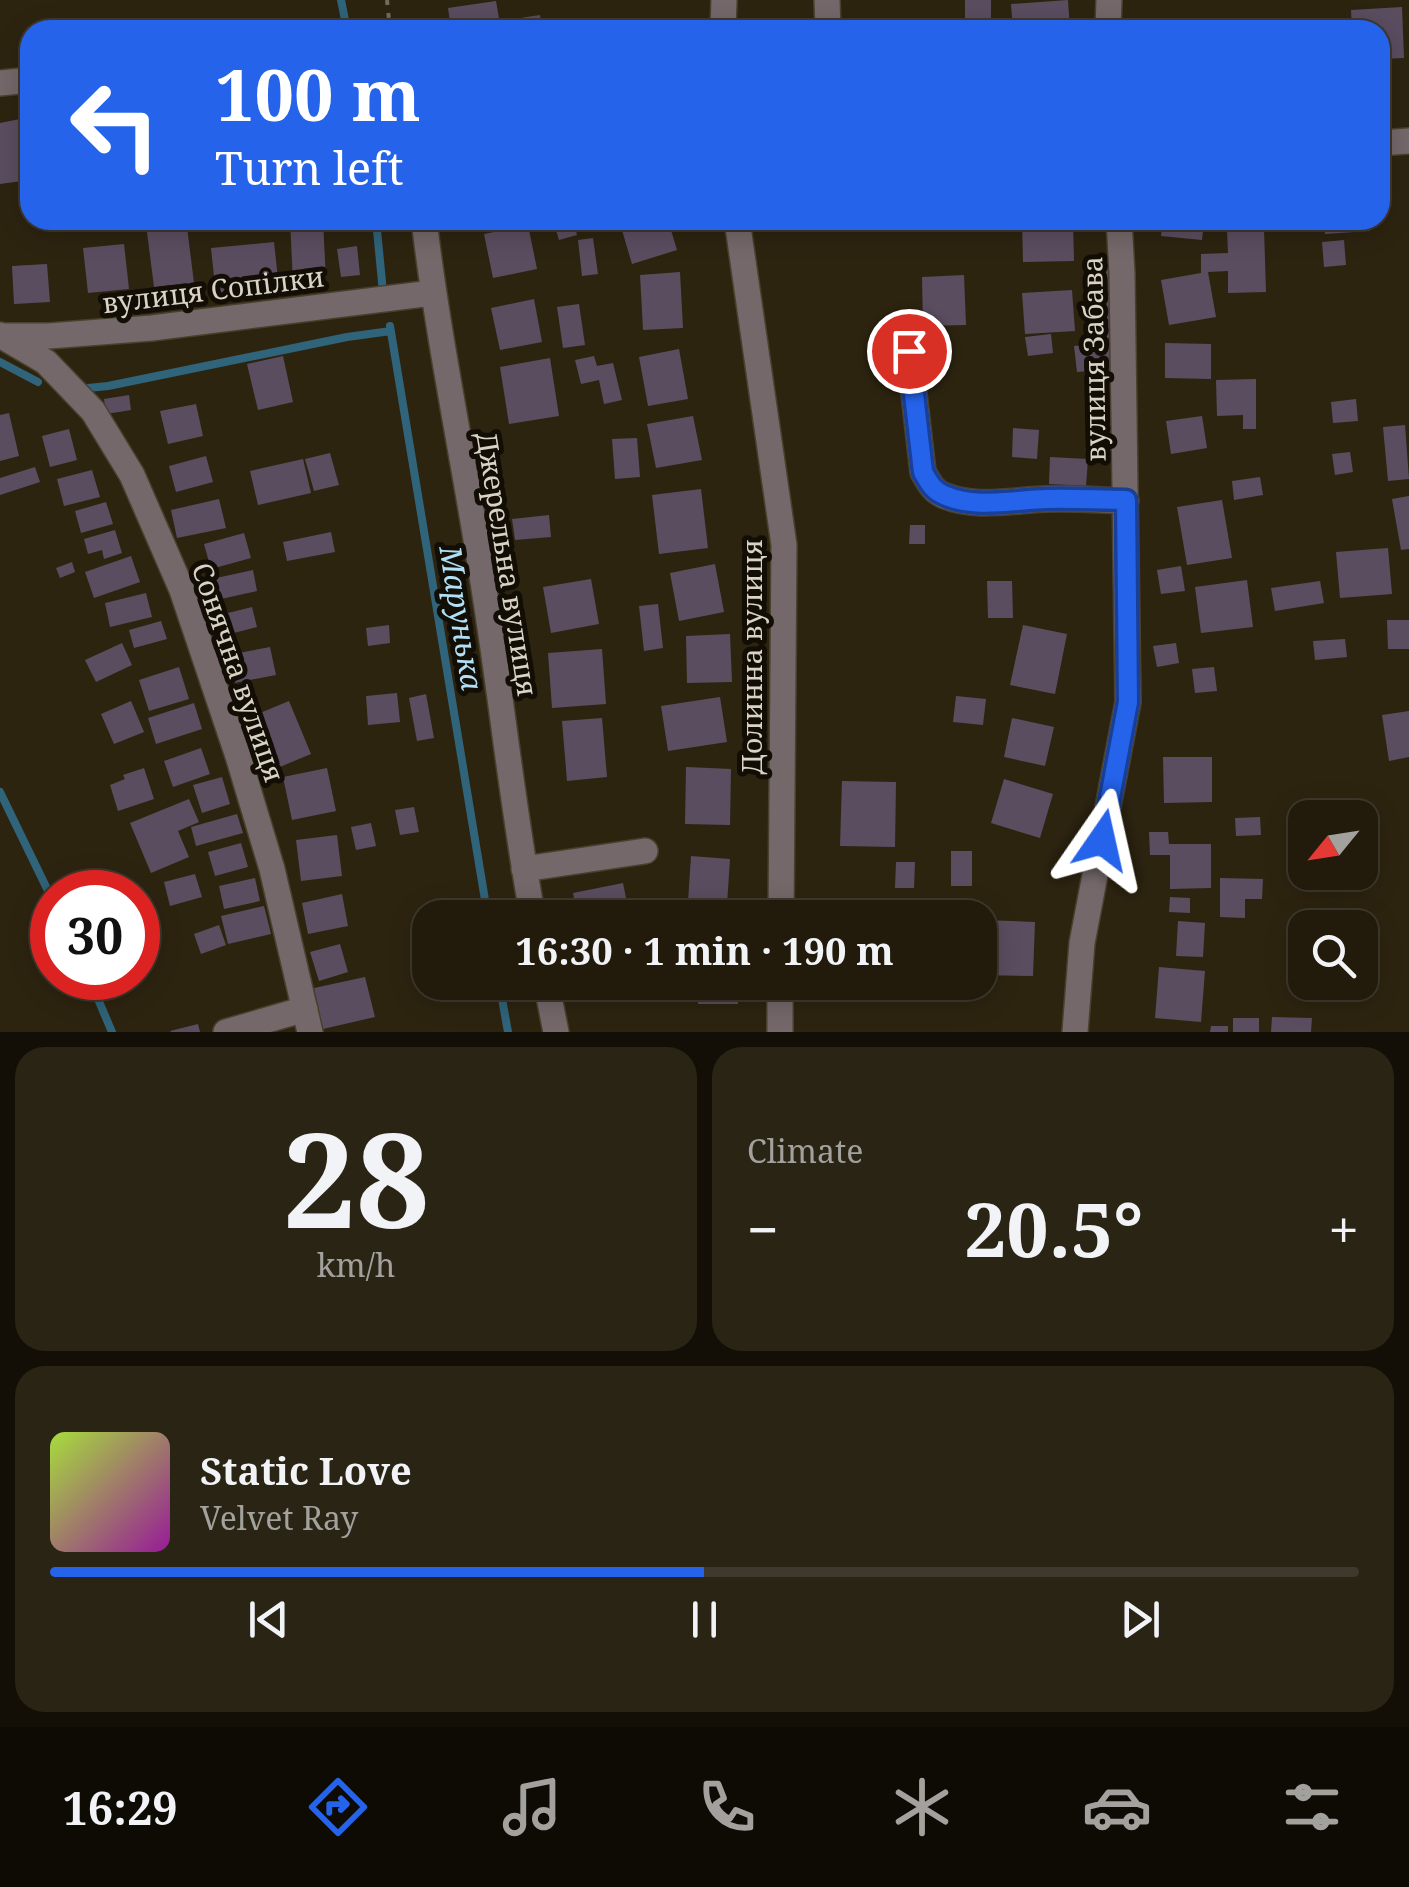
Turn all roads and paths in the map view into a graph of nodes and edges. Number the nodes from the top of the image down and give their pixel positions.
1 (425, 230) edge
2 (738, 230) edge
3 (1120, 230) edge
4 (432, 292) junction
5 (0, 335) edge
6 (909, 351) dead end
7 (1126, 500) junction
8 (645, 851) dead end
9 (524, 869) junction
10 (530, 900) edge
11 (781, 900) edge
12 (550, 1000) edge
13 (780, 1000) edge
14 (307, 1021) edge
15 (226, 1032) edge
16 (556, 1032) edge
17 (780, 1032) edge
18 (1075, 1032) edge

1 - 4 street, Джерельна вулиця
2 - 11 street, Долинна вулиця
3 - 7 street, вулиця Забава
4 - 5 street, вулиця Сопілки
4 - 9 street, Джерельна вулиця
5 - 14 street, Сонячна вулиця
6 - 7 street
7 - 18 street, вулиця Забава
8 - 9 street
9 - 10 street, Джерельна вулиця
12 - 16 street
13 - 17 street
14 - 15 street

